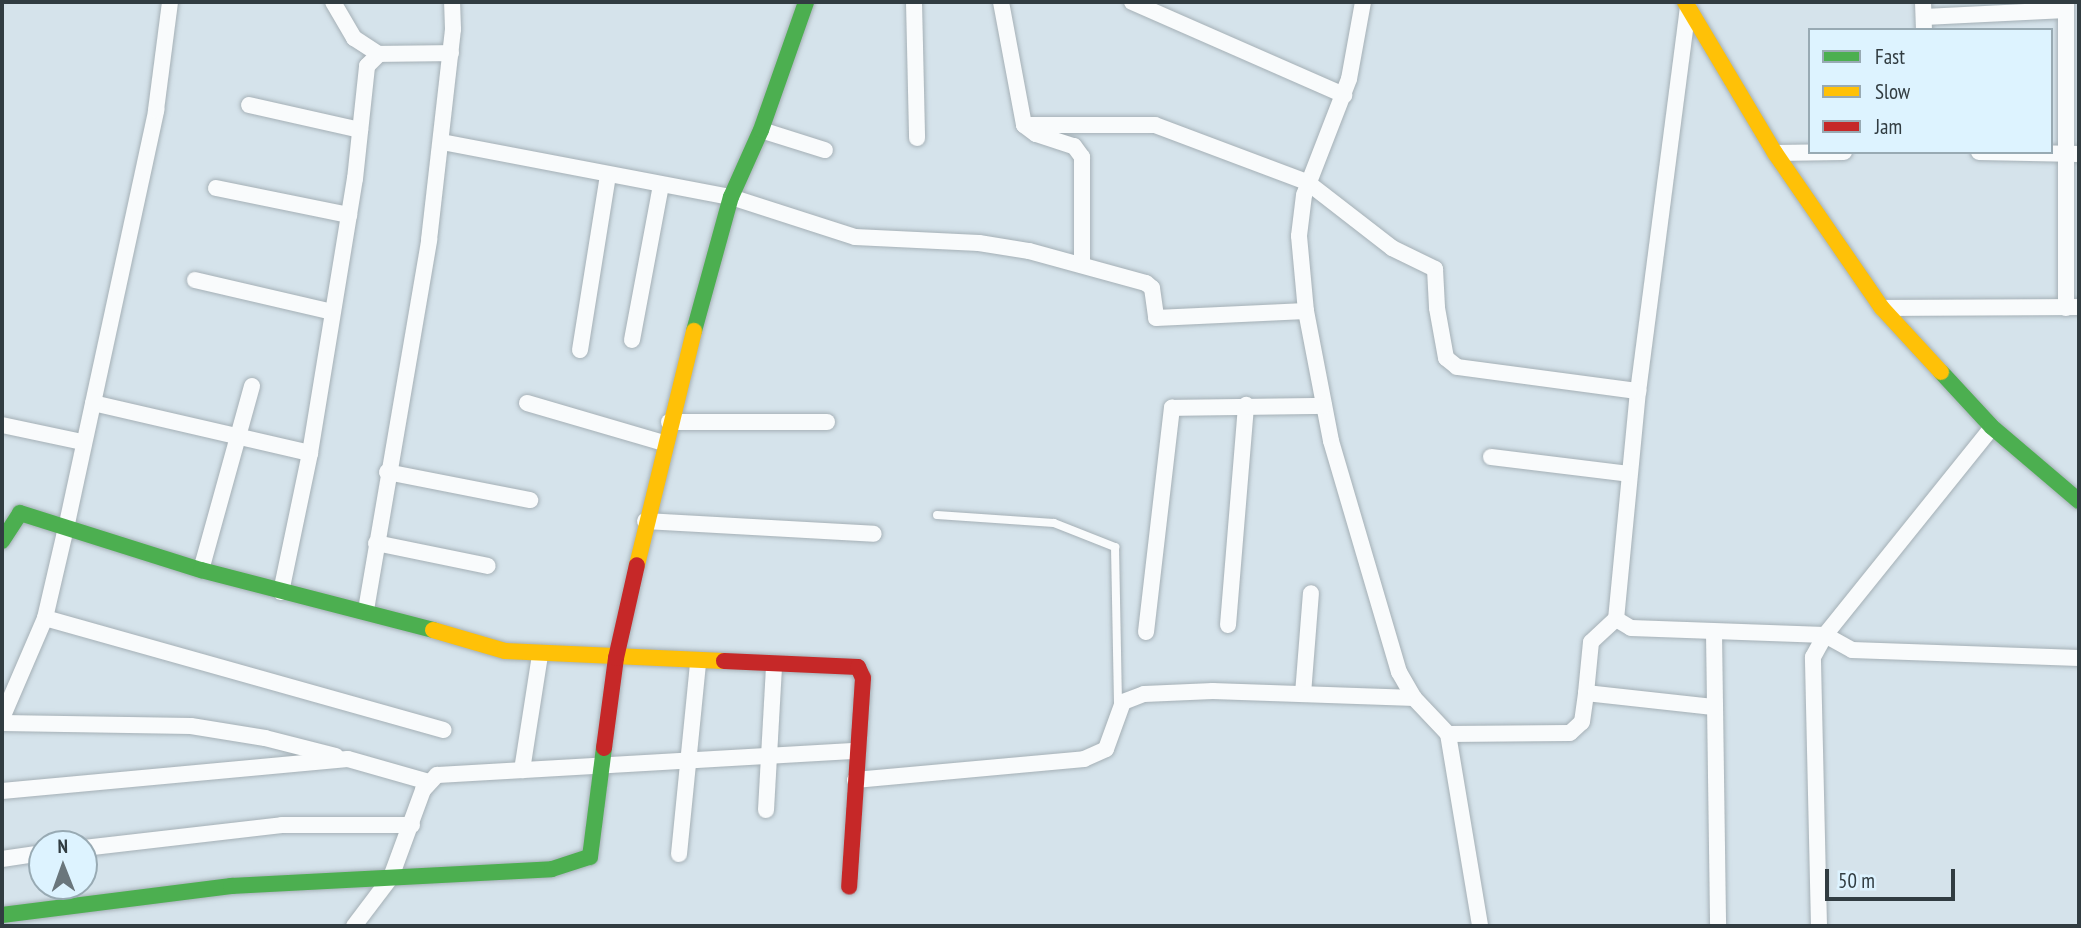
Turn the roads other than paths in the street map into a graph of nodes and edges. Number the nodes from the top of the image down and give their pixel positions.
1 (170, 2) edge
2 (333, 2) edge
3 (452, 2) edge
4 (806, 2) edge
5 (914, 2) edge
6 (1001, 2) edge
7 (1132, 2) edge
8 (1363, 2) edge
9 (1686, 4) edge
10 (2066, 6) edge
11 (1924, 16) edge
12 (451, 53) junction
13 (379, 54) junction
14 (1344, 95) junction
15 (249, 105) dead end
16 (1024, 125) junction
17 (360, 130) junction
18 (761, 130) junction
19 (917, 138) dead end
20 (442, 142) junction
21 (825, 150) dead end
22 (1775, 153) junction
23 (1808, 153) edge
24 (2053, 154) edge
25 (2073, 154) edge
26 (608, 176) junction
27 (1307, 182) junction
28 (662, 185) junction
29 (216, 188) dead end
30 (731, 197) junction
31 (349, 215) junction
32 (1082, 265) junction
33 (195, 281) dead end
34 (1882, 308) junction
35 (2072, 308) edge
36 (1306, 311) junction
37 (332, 312) junction
38 (632, 340) dead end
39 (580, 350) dead end
40 (252, 386) dead end
41 (1638, 391) junction
42 (93, 403) junction
43 (527, 403) dead end
44 (1246, 405) junction
45 (1324, 406) junction
46 (669, 422) junction
47 (827, 422) dead end
48 (2, 425) edge
49 (1992, 427) junction
50 (237, 437) junction
51 (82, 442) junction
52 (664, 443) junction
53 (310, 453) junction
54 (1491, 457) dead end
55 (387, 472) junction
56 (1629, 474) junction
57 (530, 500) dead end
58 (2079, 501) edge
59 (937, 516) dead end
60 (645, 521) junction
61 (66, 528) junction
62 (874, 534) dead end
63 (2, 541) edge
64 (376, 542) junction
65 (488, 566) dead end
66 (201, 570) junction
67 (281, 592) junction
68 (1311, 593) dead end
69 (366, 610) junction
70 (45, 618) junction
71 (1616, 619) junction
72 (1228, 625) dead end
73 (1146, 632) dead end
74 (1714, 633) junction
75 (1825, 635) junction
76 (540, 655) junction
77 (616, 658) junction
78 (2079, 659) edge
79 (698, 662) junction
80 (774, 665) junction
81 (1586, 693) junction
82 (1303, 694) junction
83 (1414, 698) junction
84 (1713, 706) junction
85 (1118, 712) junction
86 (2, 720) edge
87 (444, 730) dead end
88 (1448, 734) junction
89 (857, 751) junction
90 (767, 758) junction
91 (348, 759) junction
92 (691, 764) junction
93 (605, 768) junction
94 (522, 770) junction
95 (855, 779) junction
96 (429, 782) junction
97 (2, 790) edge
98 (766, 810) dead end
99 (412, 825) junction
100 (98, 846) edge
101 (679, 854) dead end
102 (28, 855) edge
103 (2, 859) edge
104 (391, 877) junction
105 (849, 887) dead end
106 (2, 915) edge
107 (354, 926) edge
108 (1480, 926) edge
109 (1718, 926) edge
110 (1819, 926) edge

1 - 42 street
2 - 13 street
3 - 12 street
4 - 18 street
5 - 19 street
6 - 16 street
7 - 14 street
8 - 14 street
9 - 22 street
9 - 41 street
10 - 11 street
10 - 25 street
12 - 13 street
12 - 20 street
13 - 17 street
14 - 27 street
15 - 17 street
16 - 27 street
16 - 32 street
17 - 31 street
18 - 21 street
18 - 30 street
20 - 26 street
20 - 55 street
22 - 23 street
22 - 34 street
24 - 25 street
25 - 35 street
26 - 28 street
26 - 39 street
27 - 36 street
27 - 41 street
28 - 30 street
28 - 38 street
29 - 31 street
30 - 32 street
30 - 46 street
31 - 37 street
32 - 36 street
33 - 37 street
34 - 35 street
34 - 49 street
36 - 45 street
37 - 53 street
40 - 50 street
41 - 56 street
42 - 50 street
42 - 51 street
43 - 52 street
44 - 45 street
44 - 72 street
44 - 73 street
45 - 83 street
46 - 47 street
46 - 52 street
48 - 51 street
49 - 58 street
49 - 75 street
50 - 53 street
50 - 66 street
51 - 61 street
52 - 60 street
53 - 67 street
54 - 56 street
55 - 57 street
55 - 64 street
56 - 71 street
59 - 85 lane
60 - 62 street
60 - 77 street
61 - 63 street
61 - 66 street
61 - 70 street
64 - 65 street
64 - 69 street
66 - 67 street
67 - 69 street
68 - 82 street
69 - 76 street
70 - 86 street
70 - 87 street
71 - 74 street
71 - 81 street
74 - 75 street
74 - 84 street
75 - 78 street
75 - 110 street
76 - 77 street
76 - 94 street
77 - 79 street
77 - 93 street
79 - 80 street
79 - 92 street
80 - 89 street
80 - 90 street
81 - 84 street
81 - 88 street
82 - 83 street
82 - 85 street
83 - 88 street
84 - 109 street
85 - 95 street
86 - 91 street
88 - 108 street
89 - 90 street
89 - 95 street
90 - 92 street
90 - 98 street
91 - 96 street
91 - 97 street
92 - 93 street
92 - 101 street
93 - 94 street
93 - 104 street
94 - 96 street
95 - 105 street
96 - 99 street
99 - 100 street
99 - 104 street
102 - 103 street
104 - 106 street
104 - 107 street

